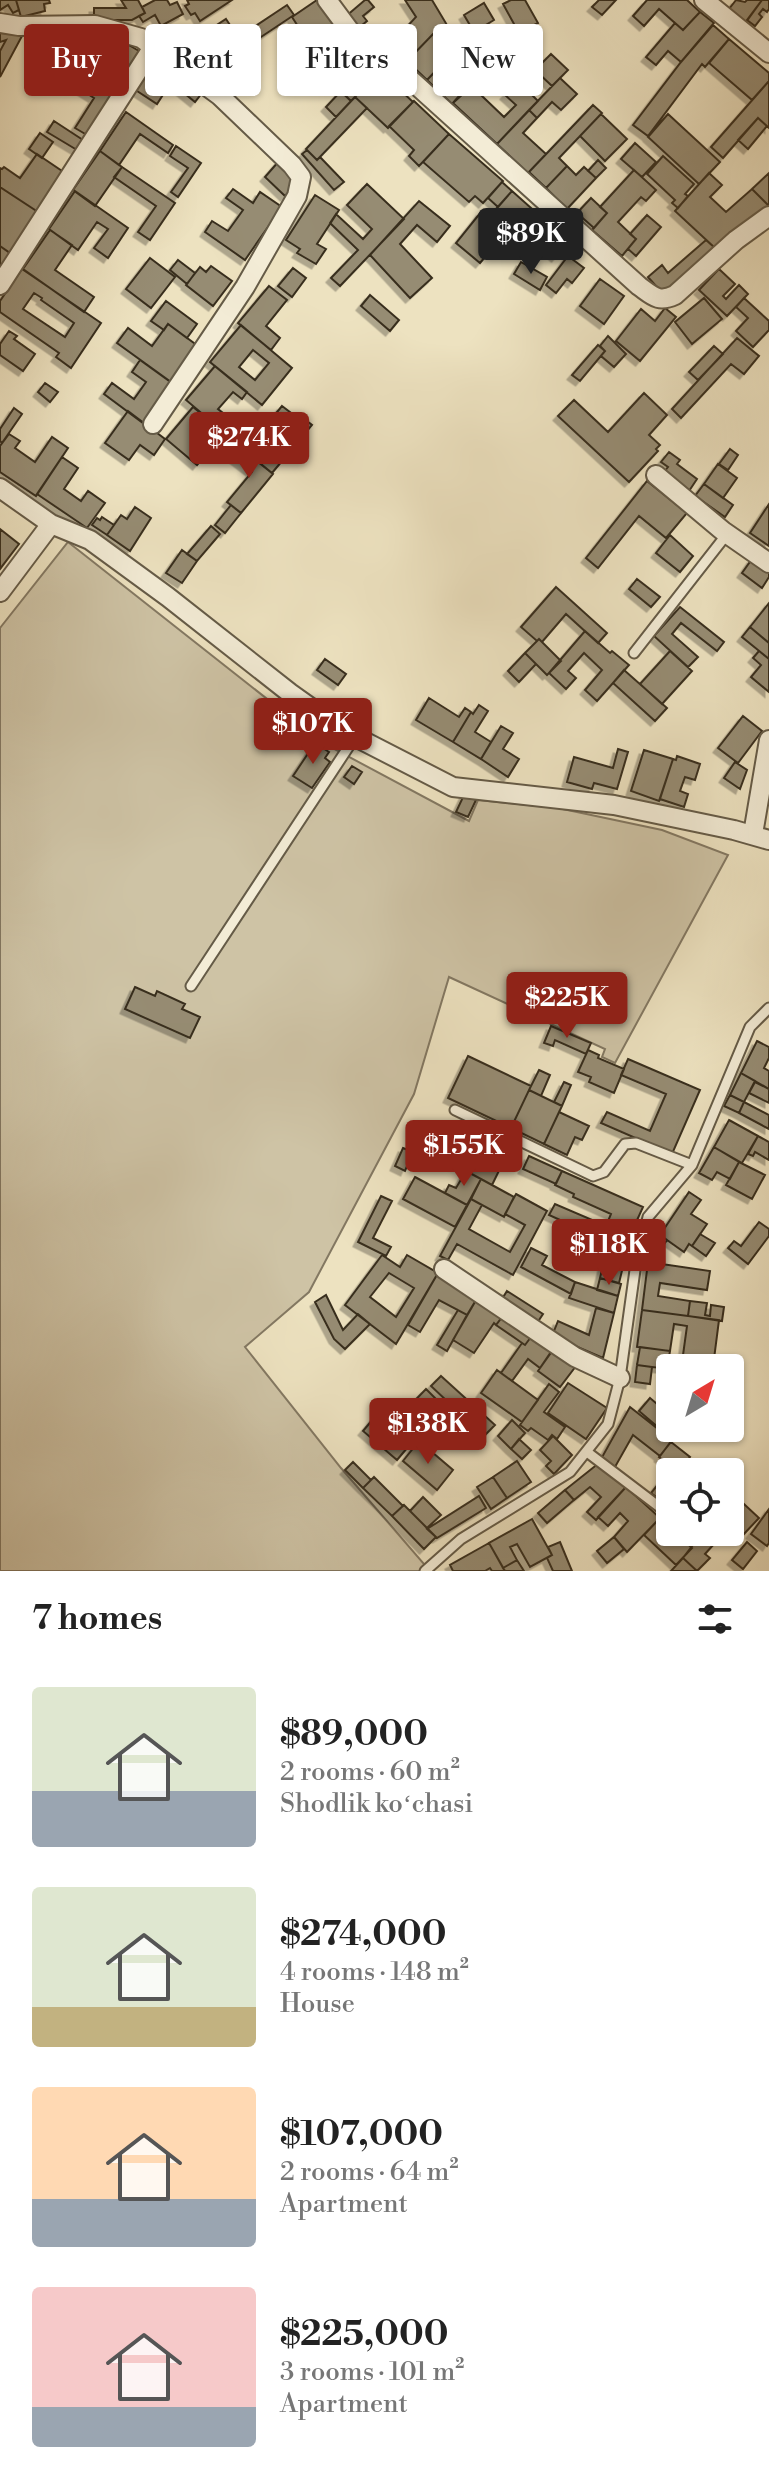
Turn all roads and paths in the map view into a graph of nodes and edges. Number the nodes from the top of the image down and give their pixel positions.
1 (327, 0) edge
2 (704, 0) edge
3 (0, 23) edge
4 (145, 41) edge
5 (769, 53) edge
6 (145, 59) edge
7 (220, 96) edge
8 (769, 216) edge
9 (0, 285) edge
10 (153, 424) dead end
11 (656, 475) dead end
12 (0, 488) edge
13 (51, 524) junction
14 (727, 534) junction
15 (769, 563) edge
16 (0, 592) edge
17 (634, 653) dead end
18 (355, 737) junction
19 (769, 740) edge
20 (761, 837) edge
21 (191, 986) dead end
22 (769, 1008) edge
23 (455, 1110) dead end
24 (692, 1165) junction
25 (444, 1269) dead end
26 (620, 1378) junction
27 (587, 1452) junction
28 (656, 1504) edge
29 (425, 1571) edge

1 - 8 street
2 - 5 street
3 - 4 street
6 - 9 street
7 - 10 street
11 - 14 street
12 - 13 street
13 - 16 street
13 - 18 street
14 - 15 street
14 - 17 lane
18 - 20 street
18 - 21 lane
19 - 20 street
22 - 24 lane
23 - 24 lane
24 - 26 lane
25 - 26 street
26 - 27 lane
27 - 28 lane
27 - 29 lane

